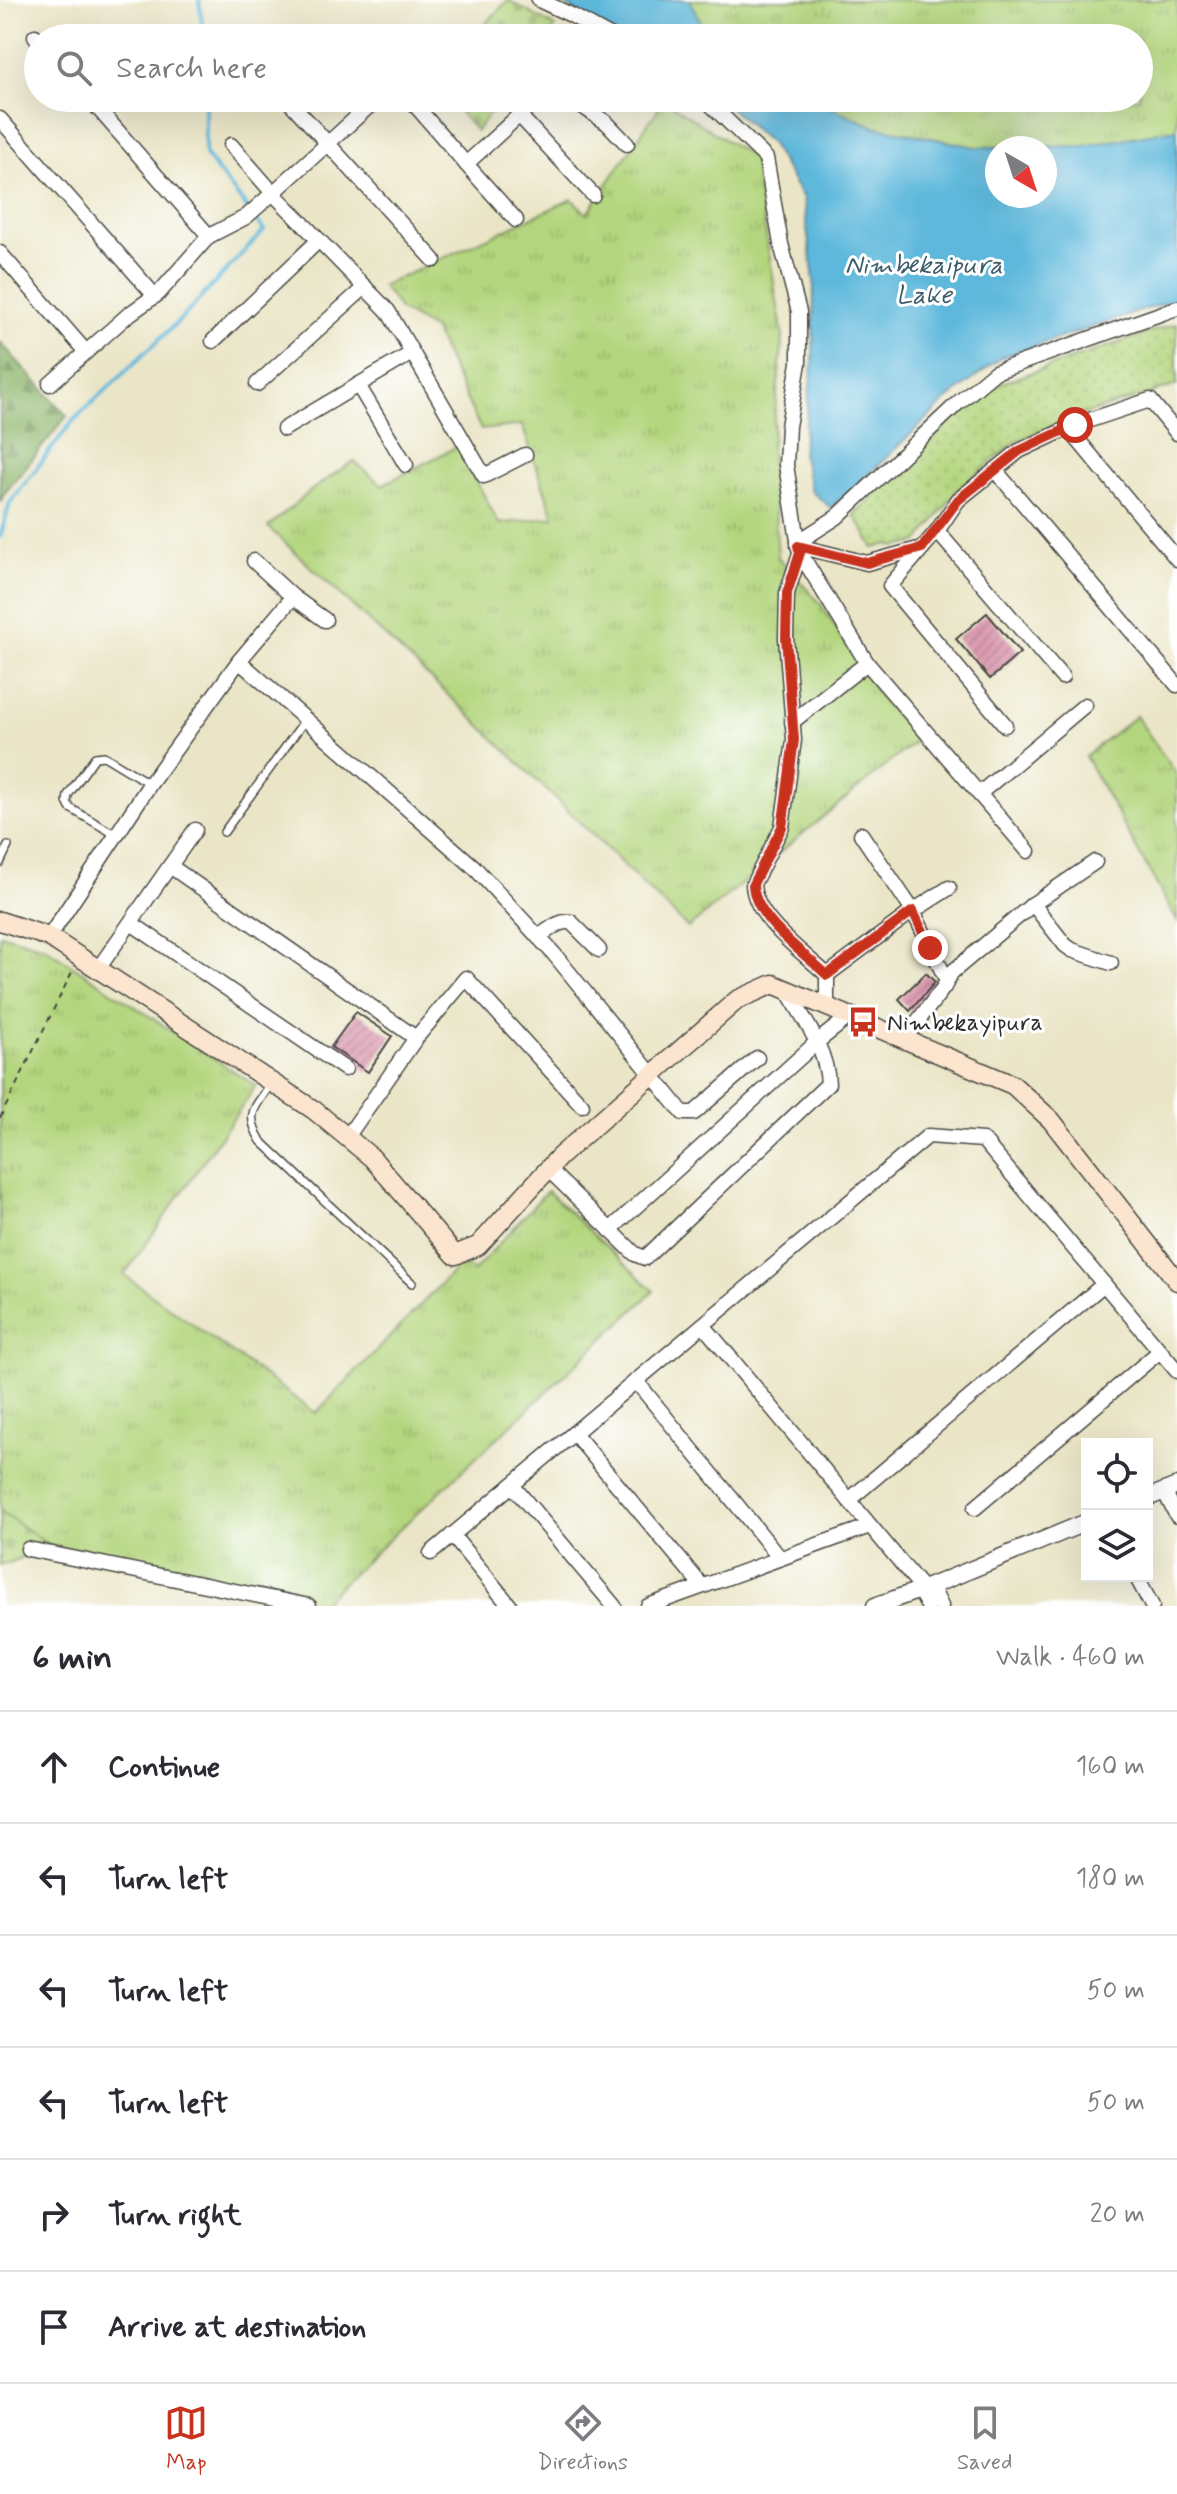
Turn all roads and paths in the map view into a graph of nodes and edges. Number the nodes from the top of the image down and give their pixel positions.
1 (539, 0) edge
2 (586, 24) edge
3 (101, 112) edge
4 (299, 112) edge
5 (362, 112) edge
6 (421, 112) edge
7 (522, 112) edge
8 (591, 112) edge
9 (718, 112) edge
10 (519, 115) junction
11 (0, 119) edge
12 (327, 144) junction
13 (627, 144) dead end
14 (231, 145) dead end
15 (466, 164) junction
16 (273, 193) junction
17 (593, 195) dead end
18 (516, 220) dead end
19 (209, 236) junction
20 (319, 240) junction
21 (0, 253) edge
22 (434, 260) dead end
23 (365, 287) junction
24 (155, 296) junction
25 (1177, 308) edge
26 (213, 341) dead end
27 (86, 352) junction
28 (412, 353) junction
29 (50, 384) dead end
30 (257, 384) dead end
31 (358, 385) junction
32 (1068, 428) junction
33 (284, 429) dead end
34 (1177, 433) edge
35 (525, 455) dead end
36 (406, 465) dead end
37 (995, 470) junction
38 (937, 531) junction
39 (798, 547) junction
40 (922, 548) junction
41 (1177, 559) edge
42 (254, 561) dead end
43 (293, 597) junction
44 (325, 620) dead end
45 (239, 661) junction
46 (867, 663) junction
47 (1062, 677) dead end
48 (1177, 685) edge
49 (1085, 705) dead end
50 (305, 719) junction
51 (792, 722) junction
52 (1005, 725) dead end
53 (150, 784) junction
54 (979, 794) junction
55 (195, 830) dead end
56 (224, 832) dead end
57 (861, 834) dead end
58 (116, 835) junction
59 (8, 846) dead end
60 (1028, 851) dead end
61 (1095, 862) dead end
62 (0, 863) edge
63 (170, 866) junction
64 (949, 888) dead end
65 (1033, 904) junction
66 (913, 911) junction
67 (0, 921) edge
68 (131, 923) junction
69 (49, 937) junction
70 (538, 937) junction
71 (599, 950) dead end
72 (79, 957) junction
73 (1111, 963) dead end
74 (98, 969) junction
75 (827, 975) junction
76 (947, 981) junction
77 (787, 990) junction
78 (827, 1006) junction
79 (850, 1016) junction
80 (416, 1038) junction
81 (904, 1039) junction
82 (817, 1042) junction
83 (757, 1058) dead end
84 (345, 1069) dead end
85 (652, 1075) junction
86 (272, 1082) junction
87 (582, 1105) dead end
88 (0, 1118) edge
89 (347, 1137) junction
90 (548, 1169) junction
91 (610, 1230) junction
92 (1177, 1281) edge
93 (412, 1283) dead end
94 (1104, 1284) junction
95 (703, 1325) junction
96 (1160, 1351) junction
97 (1177, 1371) edge
98 (636, 1381) junction
99 (574, 1433) junction
100 (512, 1485) junction
101 (1170, 1488) edge
102 (849, 1500) junction
103 (975, 1508) dead end
104 (1177, 1516) edge
105 (1081, 1525) edge
106 (870, 1526) junction
107 (452, 1535) junction
108 (28, 1549) dead end
109 (431, 1553) dead end
110 (780, 1558) junction
111 (1139, 1582) edge
112 (702, 1586) junction
113 (924, 1588) junction
114 (309, 1606) edge
115 (510, 1606) edge
116 (614, 1606) edge
117 (648, 1606) edge
118 (875, 1606) edge
119 (928, 1606) edge
120 (941, 1606) edge
121 (1152, 1606) edge

1 - 2 street
3 - 19 street
4 - 12 street
5 - 12 street
6 - 15 street
7 - 10 street
8 - 13 street
9 - 39 street
10 - 15 street
10 - 17 street
11 - 24 street
12 - 16 street
12 - 22 street
14 - 16 street
15 - 18 street
16 - 19 street
16 - 20 street
19 - 24 street
20 - 23 street
20 - 26 street
21 - 27 street
23 - 28 street
23 - 30 street
24 - 27 street
25 - 39 street
27 - 29 street
28 - 31 street
28 - 35 street
31 - 33 street
31 - 36 street
32 - 34 street
32 - 37 street
32 - 41 street
37 - 38 street
37 - 48 street
38 - 40 street
38 - 47 street
39 - 40 street
39 - 46 street
39 - 51 street
40 - 52 street
42 - 43 street
43 - 44 street
43 - 45 street
45 - 50 street
45 - 53 street
46 - 51 street
46 - 54 street
49 - 54 street
50 - 56 lane
50 - 70 street
51 - 75 street
53 - 58 street
53 - 58 lane
54 - 60 street
55 - 63 street
57 - 66 street
58 - 69 street
59 - 62 lane
61 - 65 street
63 - 68 street
63 - 80 street
64 - 66 street
65 - 73 street
65 - 76 street
66 - 75 street
66 - 76 street
67 - 69 main road
68 - 74 street
68 - 84 street
69 - 72 main road
70 - 71 street
70 - 85 street
72 - 74 main road
72 - 88 path
74 - 86 main road
75 - 78 street
76 - 81 street
77 - 78 main road
77 - 82 street
77 - 85 main road
78 - 79 main road
79 - 81 main road
79 - 82 street
80 - 87 street
80 - 89 street
81 - 92 main road
82 - 91 street
82 - 91 street
83 - 85 street
85 - 90 main road
86 - 89 main road
86 - 93 lane
89 - 90 main road
90 - 91 street
94 - 95 street
94 - 96 street
94 - 102 street
95 - 98 street
95 - 102 street
96 - 97 street
96 - 103 street
98 - 99 street
98 - 110 street
99 - 100 street
99 - 112 street
100 - 107 street
100 - 116 street
101 - 104 street
102 - 106 street
105 - 113 street
106 - 110 street
106 - 113 street
107 - 109 street
107 - 115 street
108 - 114 street
110 - 112 street
111 - 121 street
112 - 117 street
113 - 118 street
113 - 119 street
113 - 120 street

